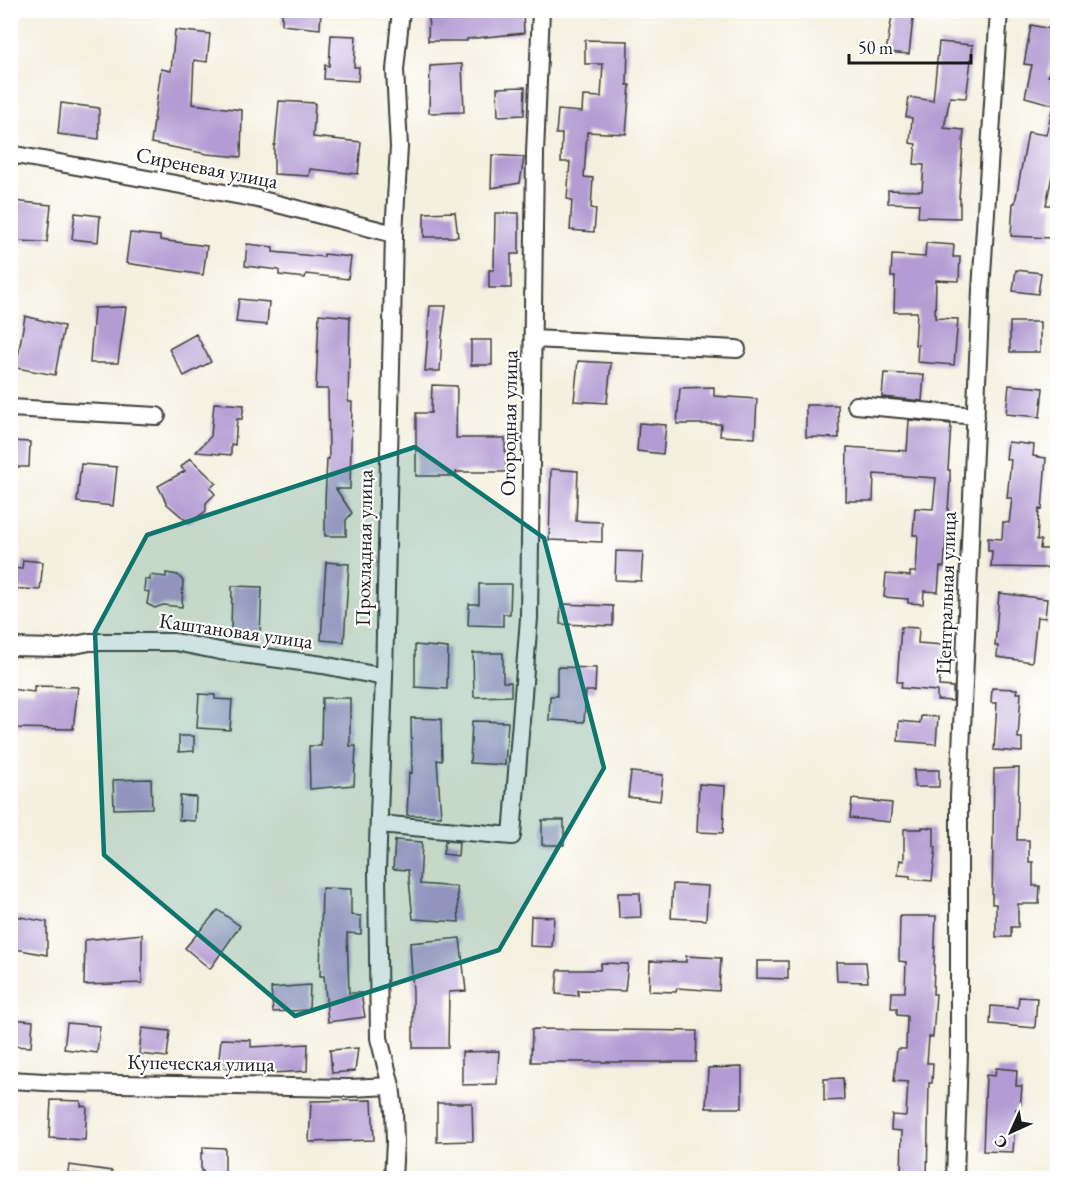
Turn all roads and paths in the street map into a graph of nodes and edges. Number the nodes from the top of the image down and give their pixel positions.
1 (401, 10) edge
2 (541, 10) edge
3 (999, 10) edge
4 (10, 154) edge
5 (394, 234) junction
6 (533, 339) junction
7 (737, 349) dead end
8 (856, 405) dead end
9 (10, 408) edge
10 (976, 416) junction
11 (157, 417) dead end
12 (10, 646) edge
13 (384, 677) junction
14 (379, 824) junction
15 (10, 1080) edge
16 (391, 1086) junction
17 (393, 1179) edge
18 (955, 1179) edge

1 - 5 street, Прохладная улица
2 - 6 street, Огородная улица
3 - 10 street, Центральная улица
4 - 5 street, Сиреневая улица
5 - 13 street, Прохладная улица
6 - 7 street
6 - 14 street, Огородная улица
8 - 10 street
9 - 11 street
10 - 18 street, Центральная улица
12 - 13 street, Каштановая улица
13 - 14 street, Прохладная улица
14 - 16 street, Прохладная улица
15 - 16 street, Купеческая улица
16 - 17 street

